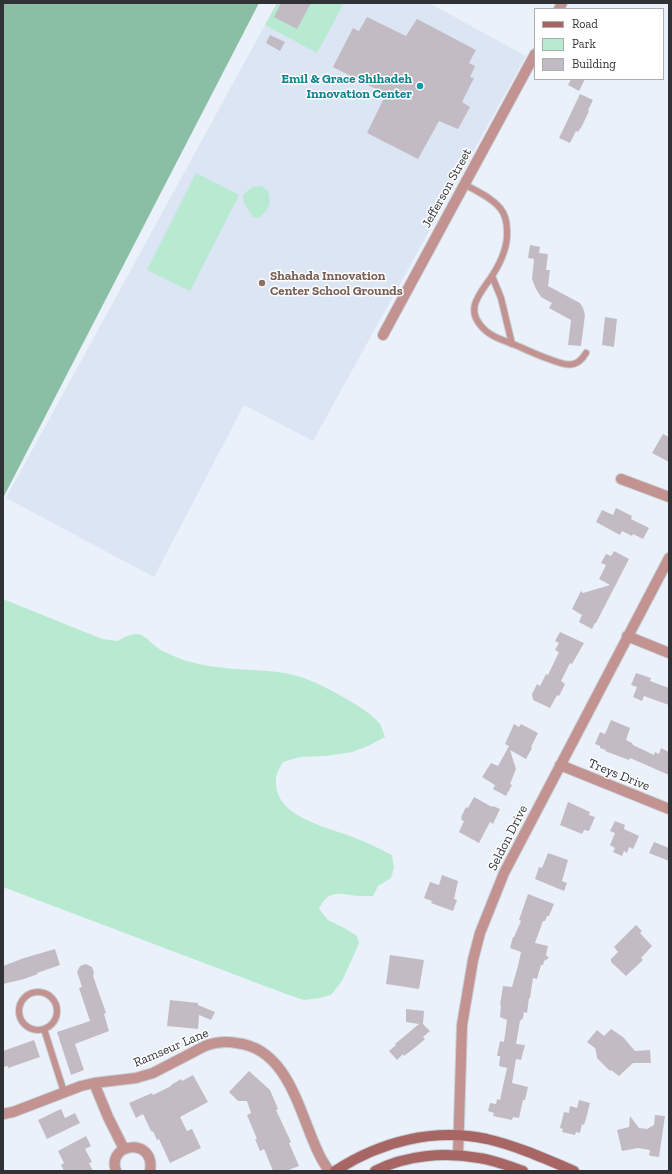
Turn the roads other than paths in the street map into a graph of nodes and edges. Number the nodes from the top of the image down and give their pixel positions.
1 (534, 56) edge
2 (464, 184) junction
3 (492, 276) junction
4 (382, 335) dead end
5 (512, 344) junction
6 (586, 353) dead end
7 (621, 479) dead end
8 (669, 497) edge
9 (669, 558) edge
10 (628, 636) junction
11 (669, 653) edge
12 (560, 765) junction
13 (669, 809) edge
14 (44, 1029) junction
15 (94, 1083) junction
16 (64, 1092) junction
17 (3, 1114) edge
18 (459, 1135) junction
19 (124, 1149) junction
20 (458, 1155) junction
21 (116, 1171) edge
22 (150, 1171) edge
23 (328, 1171) edge
24 (336, 1171) edge
25 (375, 1171) edge
26 (523, 1171) edge
27 (574, 1171) edge

1 - 2 street, Jefferson Street
2 - 3 lane
2 - 4 street, Jefferson Street
3 - 5 lane
3 - 5 lane
5 - 6 lane
7 - 8 street
9 - 10 street, Seldon Drive
10 - 11 street
10 - 12 street, Seldon Drive
12 - 13 street, Treys Drive
12 - 18 street, Seldon Drive
14 - 14 lane
14 - 16 lane
15 - 16 street, Ramseur Lane
15 - 19 street
15 - 23 street, Ramseur Lane
16 - 17 street, Ramseur Lane
18 - 20 street, Seldon Drive
18 - 24 main road
18 - 27 main road
19 - 21 street
19 - 22 street
20 - 25 main road
20 - 26 main road

